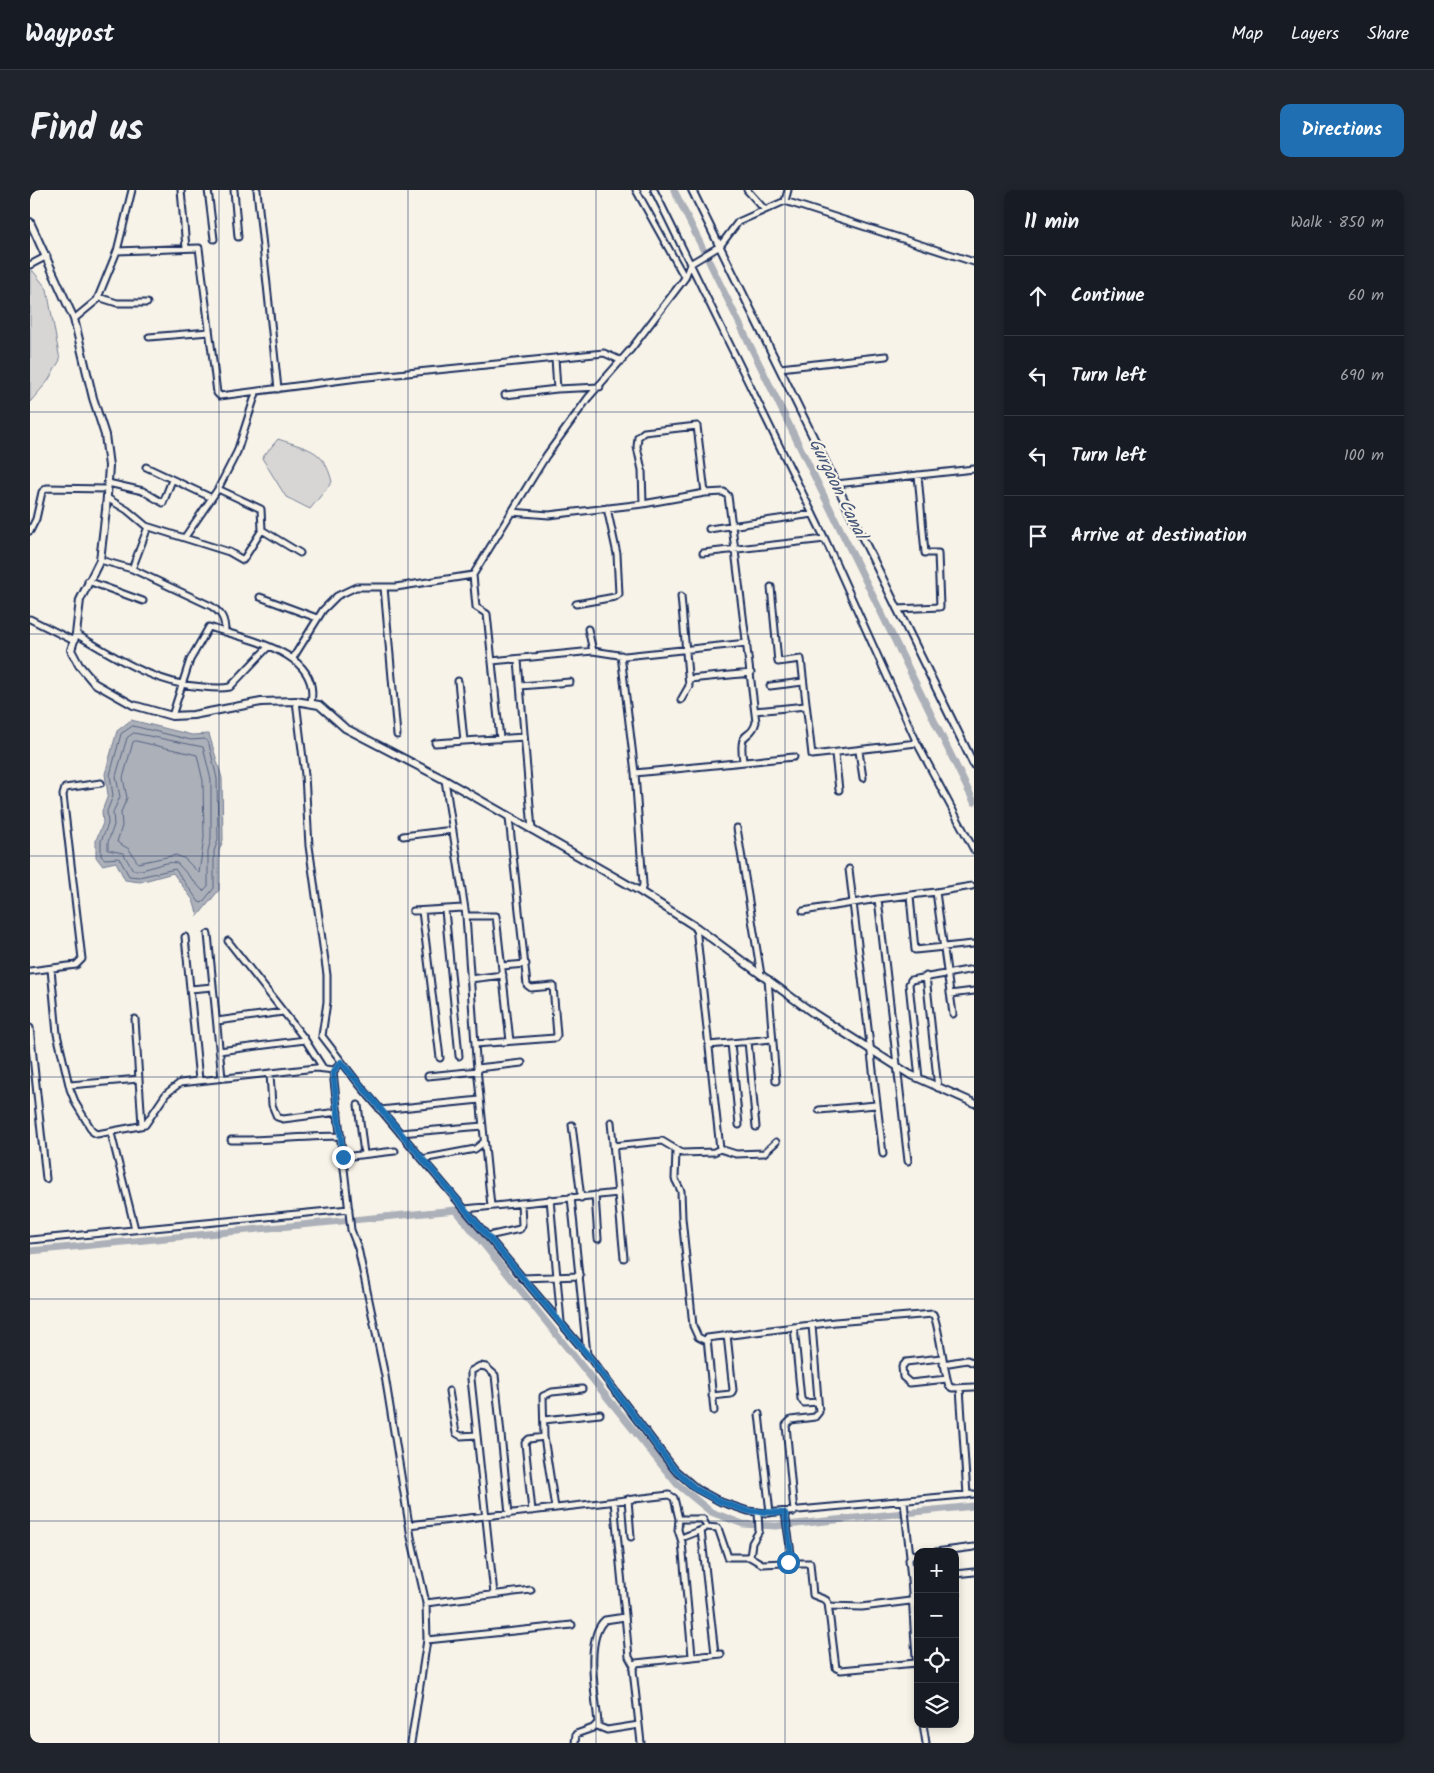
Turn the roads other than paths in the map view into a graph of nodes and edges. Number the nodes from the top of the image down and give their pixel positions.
1 (132, 190) edge
2 (181, 190) edge
3 (208, 190) edge
4 (234, 190) edge
5 (257, 190) edge
6 (636, 190) edge
7 (654, 190) edge
8 (692, 190) edge
9 (747, 190) edge
10 (788, 190) edge
11 (786, 201) junction
12 (765, 210) junction
13 (30, 222) edge
14 (238, 237) dead end
15 (214, 238) dead end
16 (720, 246) junction
17 (186, 248) junction
18 (117, 251) junction
19 (47, 256) junction
20 (974, 262) edge
21 (690, 264) junction
22 (30, 265) edge
23 (685, 278) junction
24 (98, 297) junction
25 (146, 303) dead end
26 (74, 319) junction
27 (209, 332) junction
28 (149, 337) dead end
29 (886, 356) dead end
30 (555, 358) junction
31 (622, 361) junction
32 (780, 368) junction
33 (600, 387) junction
34 (557, 389) junction
35 (278, 390) junction
36 (256, 393) junction
37 (504, 395) dead end
38 (146, 467) dead end
39 (974, 469) edge
40 (918, 475) junction
41 (172, 480) junction
42 (836, 484) junction
43 (108, 486) junction
44 (218, 489) junction
45 (705, 493) junction
46 (107, 498) junction
47 (212, 498) junction
48 (643, 504) junction
49 (607, 508) junction
50 (511, 512) junction
51 (813, 514) junction
52 (33, 520) edge
53 (732, 526) junction
54 (148, 527) junction
55 (709, 528) dead end
56 (262, 530) junction
57 (30, 532) edge
58 (185, 537) junction
59 (825, 540) junction
60 (734, 549) junction
61 (300, 553) dead end
62 (703, 553) dead end
63 (100, 560) junction
64 (132, 569) junction
65 (473, 575) junction
66 (88, 581) junction
67 (384, 587) junction
68 (771, 587) dead end
69 (681, 596) dead end
70 (260, 597) dead end
71 (143, 601) dead end
72 (576, 604) dead end
73 (897, 609) junction
74 (317, 618) junction
75 (30, 619) edge
76 (588, 629) dead end
77 (225, 632) junction
78 (76, 634) junction
79 (74, 641) junction
80 (747, 643) junction
81 (268, 647) junction
82 (593, 651) junction
83 (685, 651) junction
84 (621, 655) junction
85 (293, 658) junction
86 (518, 660) junction
87 (492, 661) junction
88 (751, 673) junction
89 (689, 679) junction
90 (458, 681) dead end
91 (570, 682) dead end
92 (803, 682) junction
93 (182, 686) junction
94 (520, 686) junction
95 (770, 686) dead end
96 (681, 700) dead end
97 (296, 701) junction
98 (311, 702) junction
99 (806, 706) junction
100 (755, 711) junction
101 (172, 716) junction
102 (397, 735) dead end
103 (524, 737) junction
104 (500, 739) junction
105 (464, 741) junction
106 (435, 743) dead end
107 (917, 743) junction
108 (859, 751) junction
109 (834, 754) junction
110 (794, 757) dead end
111 (742, 761) junction
112 (974, 765) edge
113 (634, 773) junction
114 (863, 778) dead end
115 (445, 780) junction
116 (101, 783) dead end
117 (839, 790) dead end
118 (509, 818) junction
119 (737, 828) dead end
120 (453, 830) junction
121 (532, 830) junction
122 (403, 836) dead end
123 (974, 850) edge
124 (849, 869) dead end
125 (972, 886) dead end
126 (641, 892) junction
127 (936, 892) junction
128 (910, 896) junction
129 (878, 899) junction
130 (855, 904) junction
131 (463, 908) junction
132 (445, 910) junction
133 (413, 911) dead end
134 (422, 911) junction
135 (803, 911) dead end
136 (466, 916) junction
137 (696, 927) junction
138 (208, 934) dead end
139 (185, 936) dead end
140 (228, 941) dead end
141 (973, 944) dead end
142 (944, 948) junction
143 (526, 964) junction
144 (502, 966) junction
145 (51, 969) junction
146 (974, 969) edge
147 (30, 971) edge
148 (948, 972) junction
149 (503, 975) junction
150 (761, 975) junction
151 (926, 976) junction
152 (470, 979) junction
153 (768, 979) junction
154 (214, 987) junction
155 (190, 989) junction
156 (974, 991) edge
157 (950, 994) junction
158 (283, 1012) junction
159 (953, 1014) dead end
160 (135, 1019) dead end
161 (217, 1021) junction
162 (30, 1028) edge
163 (772, 1039) junction
164 (305, 1040) junction
165 (510, 1041) junction
166 (748, 1041) junction
167 (731, 1043) junction
168 (475, 1044) junction
169 (709, 1045) junction
170 (871, 1050) junction
171 (219, 1051) junction
172 (459, 1056) dead end
173 (440, 1058) dead end
174 (522, 1063) dead end
175 (337, 1066) junction
176 (898, 1067) junction
177 (323, 1068) junction
178 (477, 1069) junction
179 (270, 1074) junction
180 (428, 1076) dead end
181 (139, 1078) junction
182 (222, 1078) junction
183 (919, 1078) junction
184 (199, 1080) junction
185 (776, 1081) dead end
186 (70, 1085) junction
187 (938, 1088) junction
188 (480, 1100) junction
189 (974, 1103) edge
190 (358, 1104) dead end
191 (876, 1105) junction
192 (380, 1110) junction
193 (819, 1110) dead end
194 (338, 1112) junction
195 (611, 1122) dead end
196 (142, 1125) junction
197 (572, 1125) dead end
198 (739, 1125) dead end
199 (483, 1126) junction
200 (756, 1127) dead end
201 (111, 1133) junction
202 (400, 1133) junction
203 (341, 1136) junction
204 (231, 1140) dead end
205 (484, 1142) junction
206 (776, 1142) dead end
207 (613, 1146) junction
208 (720, 1149) junction
209 (395, 1150) dead end
210 (676, 1151) junction
211 (364, 1154) junction
212 (882, 1154) dead end
213 (343, 1157) junction
214 (422, 1159) junction
215 (908, 1162) dead end
216 (46, 1179) dead end
217 (618, 1193) junction
218 (595, 1195) junction
219 (571, 1197) junction
220 (581, 1198) junction
221 (550, 1199) junction
222 (521, 1203) junction
223 (492, 1206) junction
224 (465, 1209) junction
225 (349, 1211) junction
226 (135, 1229) junction
227 (488, 1236) junction
228 (598, 1239) dead end
229 (30, 1240) edge
230 (624, 1258) dead end
231 (580, 1276) junction
232 (522, 1278) junction
233 (557, 1278) junction
234 (561, 1323) junction
235 (812, 1325) junction
236 (794, 1327) junction
237 (727, 1335) junction
238 (706, 1340) junction
239 (587, 1354) junction
240 (942, 1361) junction
241 (974, 1363) edge
242 (947, 1379) junction
243 (974, 1387) edge
244 (960, 1388) junction
245 (582, 1389) dead end
246 (449, 1391) dead end
247 (712, 1396) junction
248 (818, 1402) junction
249 (714, 1411) dead end
250 (600, 1414) dead end
251 (759, 1414) dead end
252 (544, 1420) junction
253 (477, 1434) junction
254 (544, 1437) junction
255 (974, 1494) edge
256 (967, 1495) junction
257 (628, 1499) junction
258 (614, 1501) junction
259 (904, 1502) junction
260 (555, 1508) junction
261 (532, 1512) junction
262 (758, 1512) junction
263 (794, 1512) junction
264 (770, 1513) junction
265 (785, 1513) junction
266 (509, 1514) junction
267 (485, 1517) junction
268 (679, 1519) junction
269 (408, 1525) junction
270 (707, 1527) junction
271 (701, 1530) junction
272 (631, 1537) dead end
273 (681, 1538) junction
274 (974, 1547) edge
275 (959, 1549) edge
276 (914, 1555) edge
277 (910, 1556) junction
278 (750, 1557) junction
279 (792, 1560) junction
280 (974, 1572) edge
281 (959, 1574) edge
282 (911, 1578) joint
283 (531, 1590) dead end
284 (914, 1593) edge
285 (494, 1594) junction
286 (914, 1601) edge
287 (426, 1603) junction
288 (829, 1606) junction
289 (626, 1617) junction
290 (572, 1625) dead end
291 (427, 1640) junction
292 (692, 1656) junction
293 (914, 1663) edge
294 (634, 1666) junction
295 (639, 1725) junction
296 (597, 1726) junction
297 (924, 1728) edge
298 (411, 1743) edge
299 (575, 1743) edge
300 (640, 1743) edge
301 (926, 1743) edge

1 - 18 street
2 - 17 street
3 - 15 street
4 - 14 street
5 - 35 street
6 - 23 street
7 - 21 street
8 - 16 street
9 - 12 street
10 - 11 street
11 - 12 street
11 - 20 street
12 - 16 street
13 - 19 street
16 - 21 street
16 - 32 street
17 - 18 street
17 - 27 street
18 - 24 street
19 - 22 street
19 - 26 street
21 - 23 street
21 - 51 street
23 - 31 street
24 - 25 street
24 - 26 street
26 - 43 street
27 - 28 street
27 - 36 street
29 - 32 street
30 - 31 street
30 - 34 street
30 - 35 street
31 - 33 street
32 - 42 street
33 - 34 street
33 - 50 street
34 - 37 street
35 - 36 street
36 - 44 street
38 - 41 street
39 - 40 street
40 - 42 street
40 - 73 street
41 - 43 street
41 - 47 street
42 - 73 street
43 - 46 street
43 - 52 street
44 - 47 street
44 - 56 street
45 - 48 street
45 - 48 street
45 - 53 street
46 - 54 street
46 - 63 street
47 - 58 street
48 - 49 street
49 - 50 street
49 - 72 street
50 - 65 street
51 - 53 street
51 - 59 street
52 - 57 street
53 - 55 street
53 - 60 street
54 - 58 street
54 - 64 street
56 - 58 street
56 - 61 street
59 - 60 street
59 - 107 street
60 - 62 street
60 - 80 street
63 - 64 street
63 - 66 street
64 - 77 street
65 - 67 street
65 - 87 street
66 - 71 street
66 - 78 street
67 - 74 street
67 - 102 street
68 - 92 street
69 - 83 street
70 - 74 street
73 - 112 street
74 - 85 street
75 - 79 street
76 - 82 street
77 - 81 street
77 - 93 street
78 - 79 street
78 - 93 street
79 - 101 street
80 - 83 street
80 - 88 street
81 - 85 street
81 - 93 street
82 - 84 street
82 - 86 street
83 - 84 street
83 - 89 street
84 - 113 street
85 - 98 street
86 - 87 street
86 - 94 street
87 - 104 street
88 - 89 street
88 - 100 street
89 - 96 street
90 - 105 street
91 - 94 street
92 - 95 street
92 - 99 street
93 - 101 street
94 - 103 street
97 - 98 street
97 - 101 street
97 - 175 street
98 - 115 street
99 - 100 street
99 - 109 street
100 - 111 street
103 - 104 street
103 - 121 street
104 - 105 street
105 - 106 street
107 - 108 street
107 - 123 street
108 - 109 street
108 - 114 street
109 - 117 street
110 - 111 street
111 - 113 street
113 - 126 street
115 - 118 street
115 - 120 street
116 - 145 street
118 - 121 street
118 - 143 street
119 - 150 street
120 - 122 street
120 - 131 street
121 - 126 street
124 - 130 street
125 - 127 street
126 - 137 street
127 - 128 street
127 - 142 street
128 - 129 street
128 - 142 street
129 - 130 street
129 - 176 street
130 - 135 street
130 - 170 street
131 - 132 street
131 - 136 street
132 - 134 street
132 - 172 street
133 - 134 street
134 - 173 street
136 - 144 street
136 - 152 street
137 - 150 street
137 - 169 street
138 - 154 street
139 - 155 street
140 - 158 street
141 - 142 street
142 - 148 street
143 - 144 street
143 - 165 street
144 - 149 street
145 - 147 street
145 - 186 street
146 - 148 street
148 - 151 street
148 - 157 street
149 - 152 street
149 - 165 street
150 - 153 street
151 - 183 street
151 - 187 street
152 - 168 street
153 - 163 street
153 - 170 street
154 - 155 street
154 - 161 street
155 - 184 street
156 - 157 street
157 - 159 street
158 - 161 street
158 - 164 street
160 - 181 street
161 - 171 street
162 - 216 street
163 - 166 street
163 - 185 street
164 - 171 street
164 - 177 street
165 - 168 street
166 - 167 street
166 - 200 street
167 - 169 street
167 - 198 street
168 - 178 street
169 - 208 street
170 - 176 street
170 - 191 street
171 - 182 street
174 - 178 street
175 - 177 street
175 - 192 street
175 - 194 street
176 - 183 street
176 - 215 street
177 - 179 street
178 - 180 street
178 - 188 street
179 - 182 street
179 - 194 street
181 - 186 street
181 - 196 street
182 - 184 street
183 - 187 street
184 - 196 street
186 - 201 street
187 - 189 street
188 - 192 street
188 - 199 street
190 - 211 street
191 - 193 street
191 - 212 street
192 - 202 street
194 - 203 street
195 - 207 street
196 - 201 street
197 - 220 street
199 - 202 street
199 - 205 street
201 - 226 street
202 - 214 street
203 - 204 street
203 - 213 street
205 - 214 street
205 - 223 street
206 - 208 street
207 - 210 street
207 - 217 street
208 - 210 street
209 - 211 street
210 - 238 street
211 - 213 street
213 - 225 street
214 - 224 street
217 - 218 street
217 - 230 street
218 - 220 street
218 - 228 street
219 - 220 street
219 - 221 street
219 - 231 street
221 - 222 street
221 - 233 street
222 - 223 street
222 - 227 street
223 - 224 street
224 - 227 street
225 - 226 street
225 - 269 street
226 - 229 street
227 - 232 street
231 - 233 street
231 - 239 street
232 - 233 street
232 - 234 street
233 - 234 street
234 - 239 street
235 - 236 street
235 - 240 street
235 - 248 street
236 - 237 street
236 - 248 street
237 - 238 street
237 - 247 street
238 - 247 street
239 - 262 street
240 - 241 street
240 - 242 street
240 - 242 street
242 - 244 street
243 - 244 street
244 - 256 street
245 - 252 street
246 - 253 street
247 - 249 street
248 - 263 street
250 - 252 street
251 - 264 street
252 - 254 street
253 - 266 street
253 - 267 street
254 - 260 street
254 - 261 street
255 - 256 street
256 - 259 street
257 - 258 street
257 - 268 street
257 - 272 street
258 - 260 street
258 - 289 street
259 - 263 street
259 - 277 street
260 - 261 street
261 - 266 street
262 - 264 street
262 - 278 street
263 - 265 street
264 - 265 street
265 - 279 street
266 - 267 street
267 - 269 street
267 - 285 street
268 - 270 street
268 - 273 street
269 - 287 street
270 - 271 street
270 - 278 street
271 - 273 street
271 - 292 street
273 - 292 street
274 - 275 street
276 - 277 street
277 - 282 street
278 - 279 street
279 - 288 street
280 - 281 street
282 - 284 street
283 - 285 street
285 - 287 street
286 - 288 street
287 - 291 street
288 - 293 street
289 - 294 street
289 - 296 street
290 - 291 street
291 - 298 street
292 - 294 street
294 - 295 street
295 - 296 street
295 - 300 street
296 - 299 street
297 - 301 street

